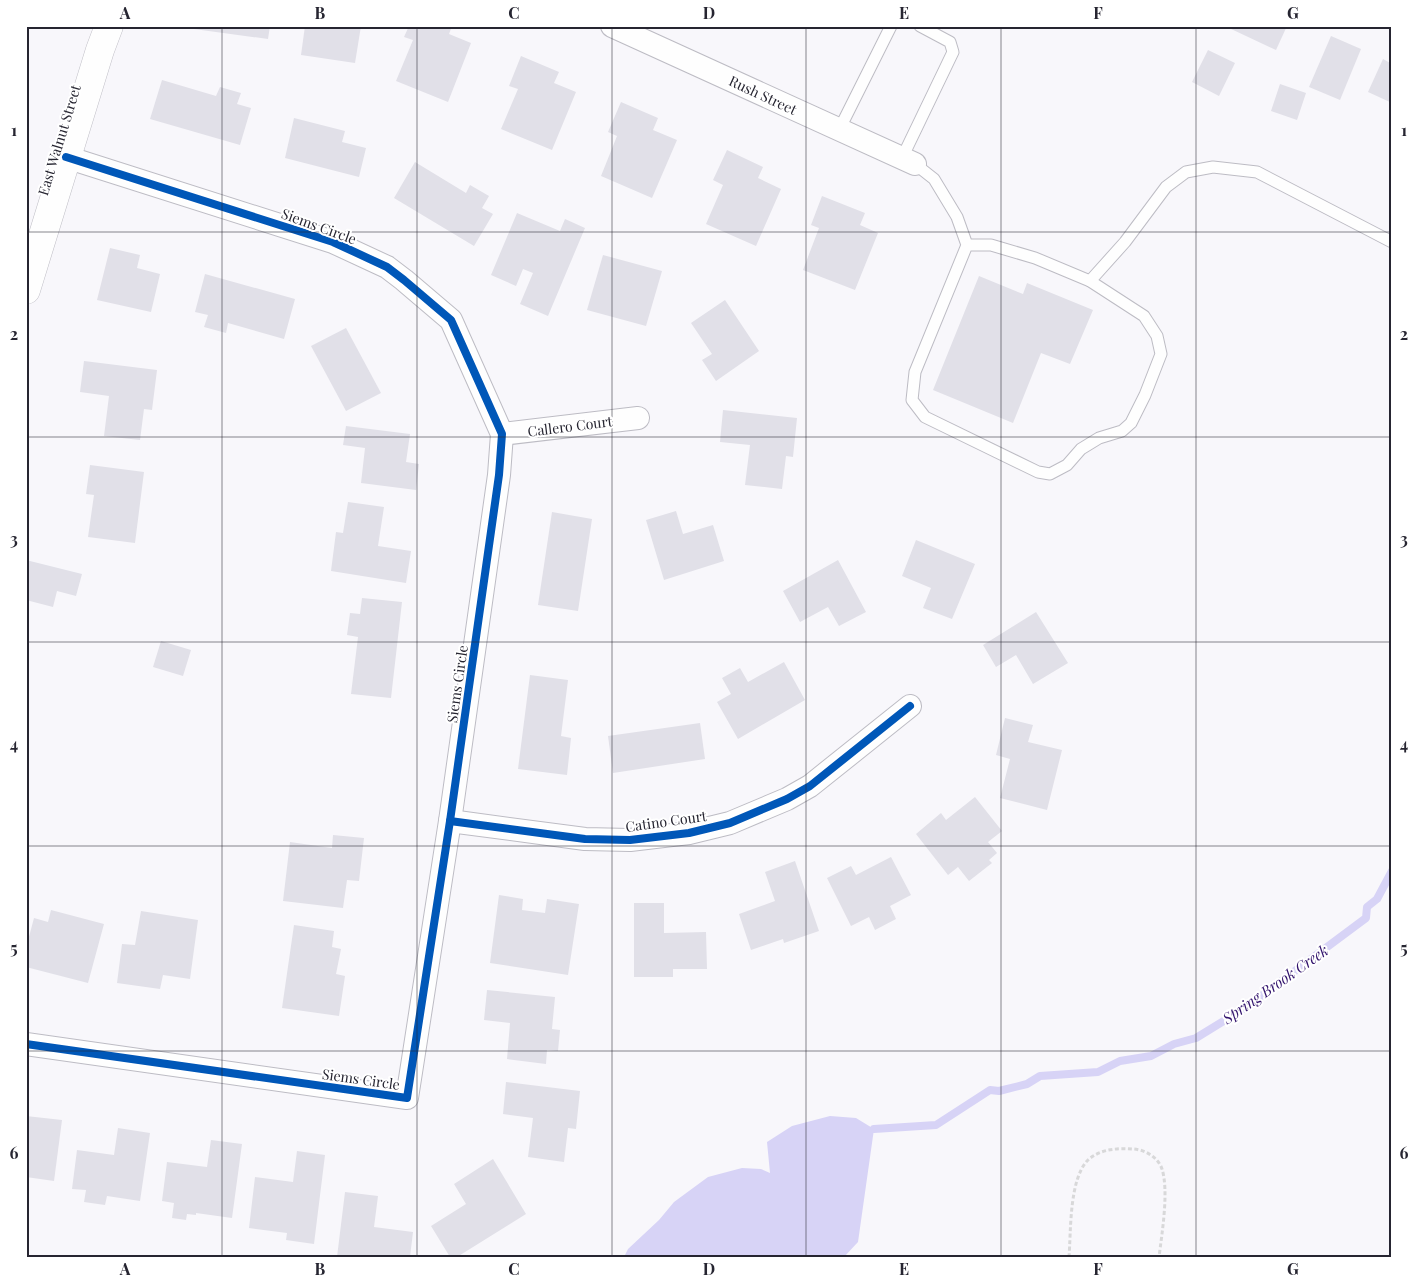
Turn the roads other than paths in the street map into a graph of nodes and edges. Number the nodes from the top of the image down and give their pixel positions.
1 (109, 26) edge
2 (612, 26) edge
3 (891, 26) edge
4 (920, 26) edge
5 (839, 130) junction
6 (66, 157) junction
7 (908, 161) junction
8 (1392, 242) edge
9 (966, 245) junction
10 (1090, 281) junction
11 (26, 289) edge
12 (638, 418) dead end
13 (502, 434) junction
14 (910, 706) dead end
15 (450, 821) junction
16 (26, 1044) edge

1 - 6 street, East Walnut Street
2 - 5 street, Rush Street
3 - 5 lane
4 - 7 lane
5 - 7 street, Rush Street
6 - 11 street, East Walnut Street
6 - 13 street, Siems Circle
7 - 9 lane
8 - 10 lane
9 - 10 lane
9 - 10 lane
12 - 13 street, Callero Court
13 - 15 street, Siems Circle
14 - 15 street, Catino Court
15 - 16 street, Siems Circle

